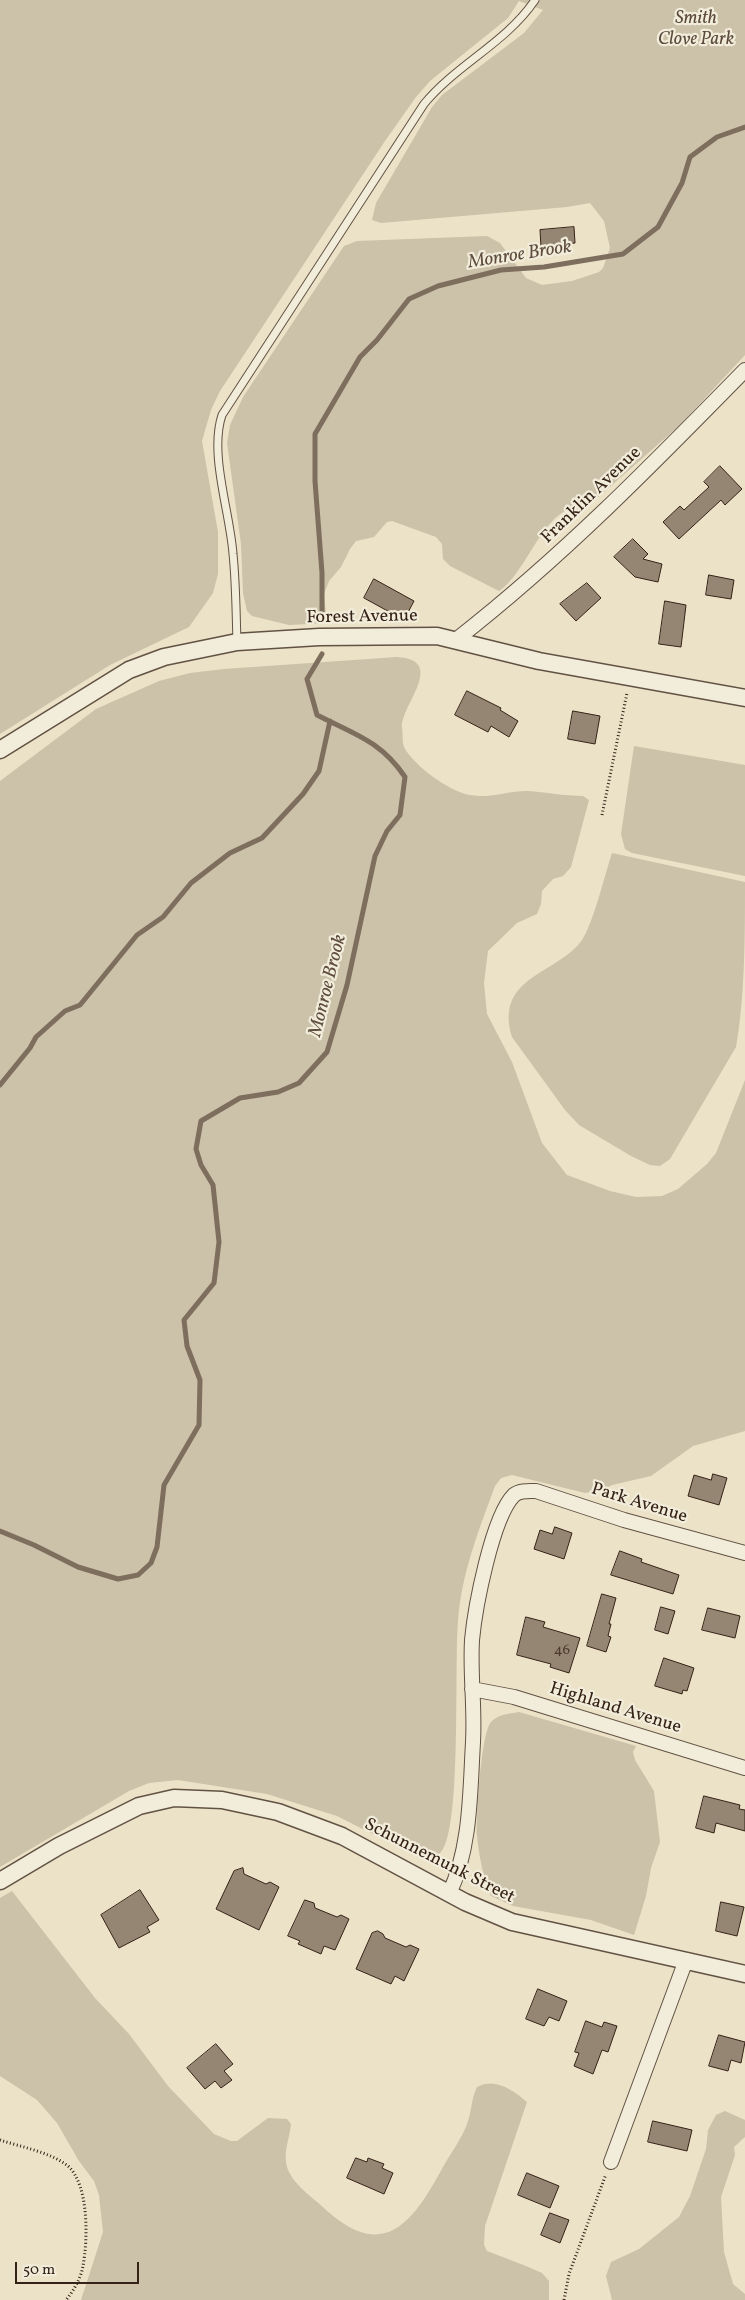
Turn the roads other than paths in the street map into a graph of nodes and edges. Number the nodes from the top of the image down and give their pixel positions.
1 (535, 0) edge
2 (745, 370) edge
3 (457, 640) junction
4 (237, 642) junction
5 (745, 698) edge
6 (0, 750) edge
7 (745, 1552) edge
8 (472, 1689) junction
9 (745, 1768) edge
10 (0, 1881) edge
11 (449, 1894) junction
12 (686, 1960) junction
13 (745, 1974) edge
14 (611, 2162) road end

1 - 4 lane
2 - 3 street, Franklin Avenue
3 - 4 street, Forest Avenue
3 - 5 street, Forest Avenue
4 - 6 street, Forest Avenue
7 - 8 street, Park Avenue
8 - 9 street, Highland Avenue
8 - 11 street
10 - 11 street, Schunnemunk Street
11 - 12 street, Schunnemunk Street
12 - 13 street, Schunnemunk Street
12 - 14 street

